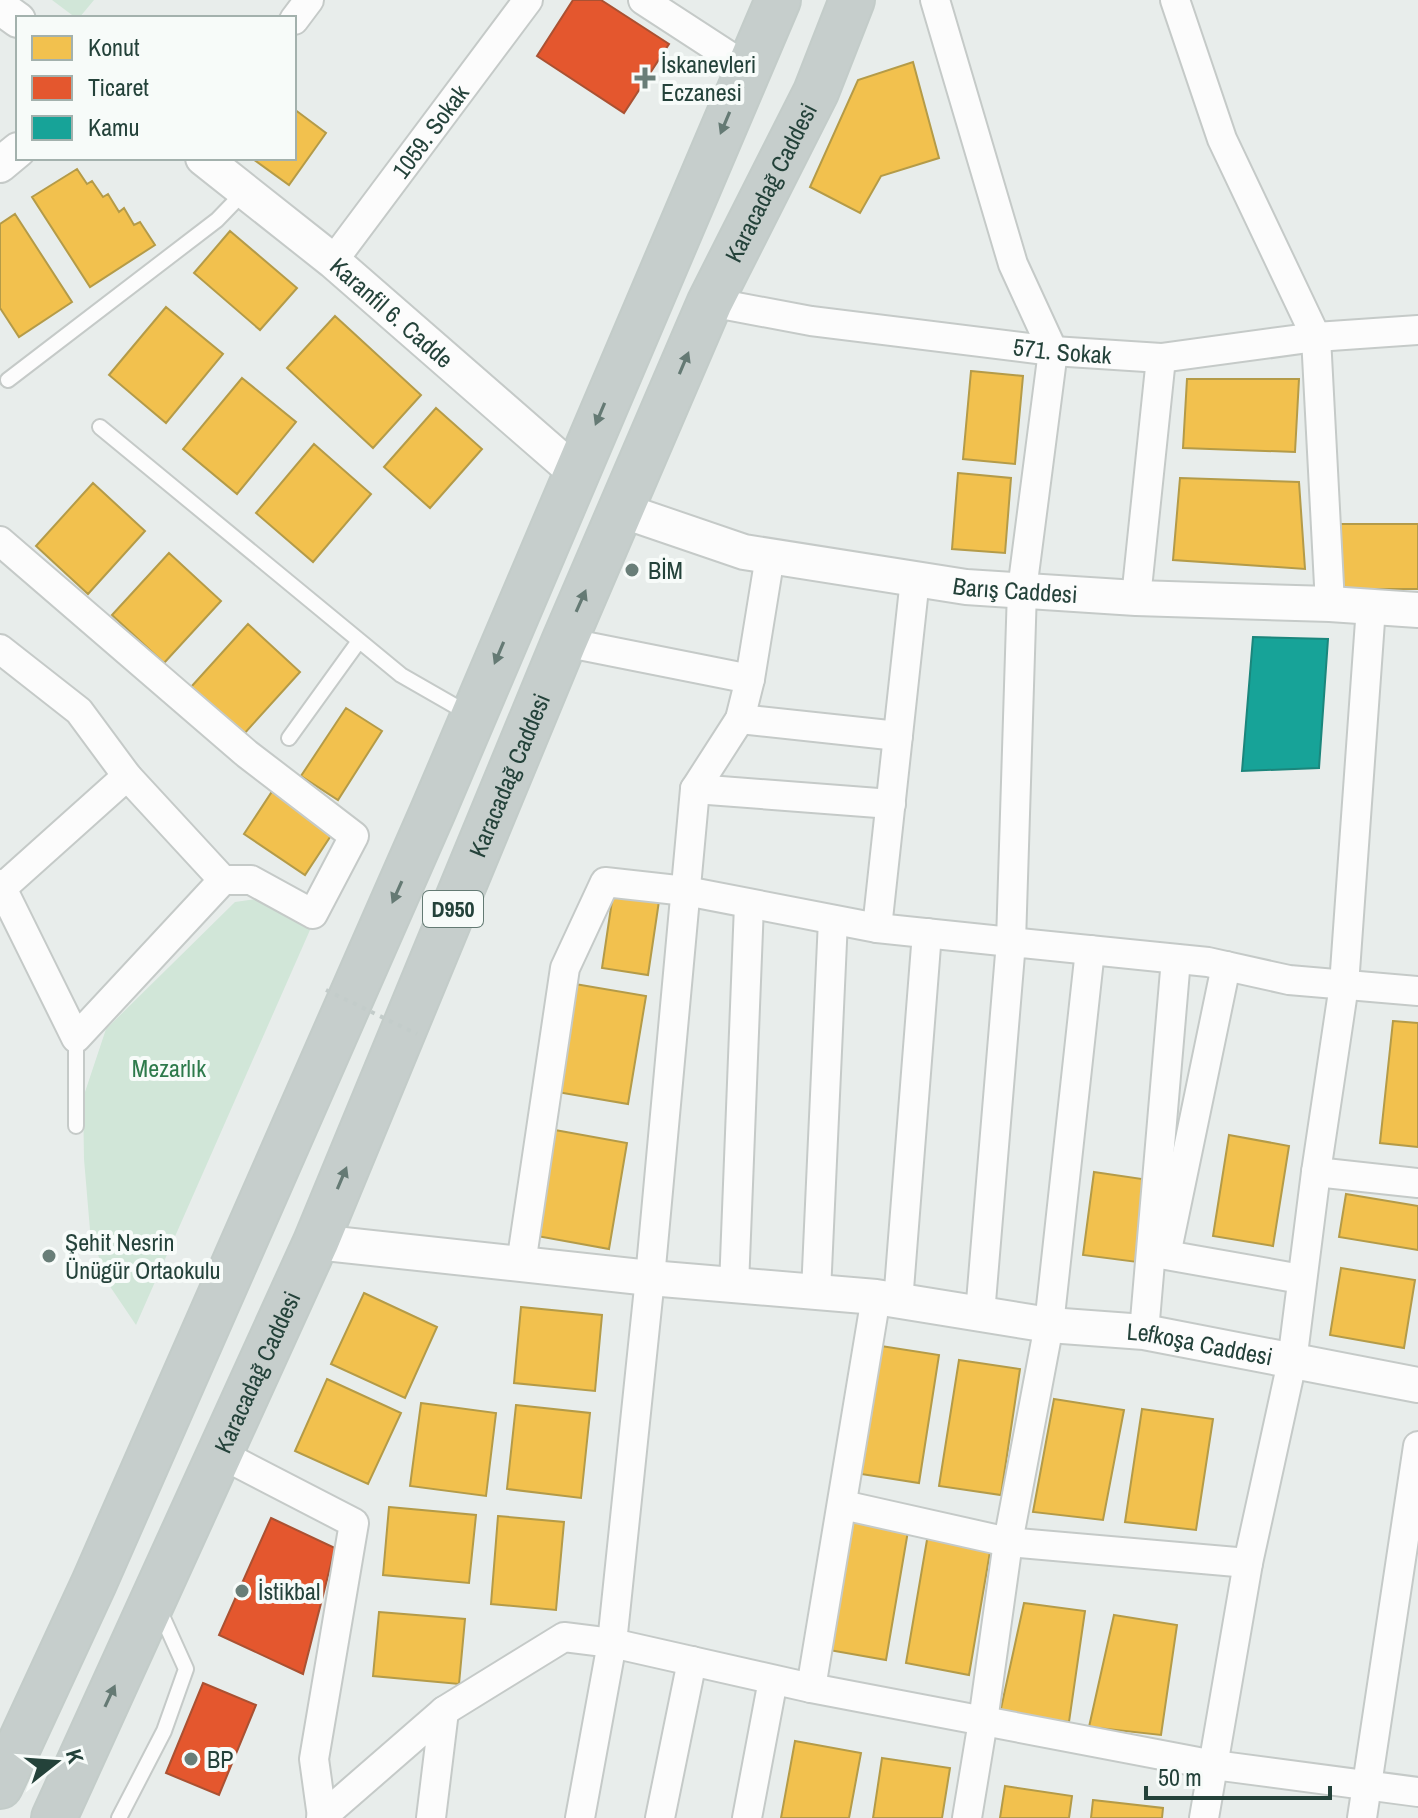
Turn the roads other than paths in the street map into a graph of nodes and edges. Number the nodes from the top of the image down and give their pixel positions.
1 (309, 0) edge
2 (528, 0) edge
3 (643, 0) edge
4 (778, 0) edge
5 (935, 0) edge
6 (1175, 0) edge
7 (857, 2) edge
8 (296, 17) edge
9 (749, 69) junction
10 (16, 152) edge
11 (206, 160) edge
12 (0, 165) edge
13 (245, 191) junction
14 (333, 261) junction
15 (710, 302) junction
16 (1418, 330) edge
17 (1316, 337) junction
18 (1053, 351) junction
19 (1161, 358) junction
20 (8, 380) dead end
21 (100, 427) dead end
22 (575, 472) junction
23 (621, 510) junction
24 (0, 541) edge
25 (770, 556) junction
26 (915, 579) junction
27 (1022, 590) junction
28 (1136, 598) junction
29 (1330, 604) junction
30 (1371, 607) junction
31 (1418, 610) edge
32 (359, 641) junction
33 (564, 642) junction
34 (0, 649) edge
35 (750, 679) junction
36 (472, 716) junction
37 (740, 719) junction
38 (898, 736) junction
39 (289, 738) dead end
40 (127, 776) junction
41 (695, 789) junction
42 (891, 804) junction
43 (223, 880) junction
44 (1, 886) edge
45 (686, 891) junction
46 (749, 905) junction
47 (833, 920) junction
48 (877, 928) junction
49 (927, 933) junction
50 (1011, 942) junction
51 (1090, 950) junction
52 (1176, 959) junction
53 (1226, 966) junction
54 (1344, 985) junction
55 (1418, 991) edge
56 (76, 1038) junction
57 (76, 1126) dead end
58 (1316, 1172) junction
59 (1418, 1183) edge
60 (316, 1242) junction
61 (521, 1264) junction
62 (650, 1278) junction
63 (1301, 1279) junction
64 (734, 1286) junction
65 (816, 1292) junction
66 (887, 1299) junction
67 (980, 1314) junction
68 (1049, 1325) junction
69 (1144, 1332) junction
70 (1292, 1362) junction
71 (1418, 1385) edge
72 (1418, 1446) edge
73 (219, 1453) junction
74 (843, 1505) junction
75 (1008, 1542) junction
76 (1248, 1563) junction
77 (154, 1599) junction
78 (612, 1643) junction
79 (692, 1661) junction
80 (773, 1680) junction
81 (811, 1688) junction
82 (444, 1711) junction
83 (983, 1721) junction
84 (1214, 1765) junction
85 (1366, 1784) junction
86 (0, 1786) edge
87 (1418, 1792) edge
88 (54, 1818) edge
89 (119, 1818) edge
90 (322, 1818) edge
91 (431, 1818) edge
92 (580, 1818) edge
93 (660, 1818) edge
94 (747, 1818) edge
95 (967, 1818) edge
96 (1204, 1818) edge
97 (1362, 1818) edge

1 - 8 street
2 - 14 street, 1059. Sokak
3 - 9 street
4 - 9 highway, D950
5 - 18 street
6 - 17 street
7 - 15 highway, Karacadağ Caddesi / D950
9 -> 22 highway, D950
10 - 12 street
11 - 13 street, Karanfil 6. Cadde
13 - 14 street, Karanfil 6. Cadde
13 - 20 lane
14 - 22 street, Karanfil 6. Cadde
15 - 18 street, 571. Sokak
23 -> 15 highway, Karacadağ Caddesi / D950
16 - 17 street, 571. Sokak
17 - 19 street, 571. Sokak
17 - 29 street
18 - 19 street, 571. Sokak
18 - 27 street
19 - 28 street
21 - 32 lane
22 -> 36 highway, D950
23 - 25 street, Barış Caddesi
33 -> 23 highway, Karacadağ Caddesi / D950
24 - 43 street
25 - 26 street, Barış Caddesi
25 - 35 street
26 - 27 street, Barış Caddesi
26 - 38 street
27 - 28 street, Barış Caddesi
27 - 50 street
28 - 29 street, Barış Caddesi
29 - 30 street, Barış Caddesi
30 - 31 street, Barış Caddesi
30 - 54 street
32 - 36 lane
32 - 39 lane
33 - 35 street
60 -> 33 highway, Karacadağ Caddesi / D950
34 - 40 street
35 - 37 street
36 -> 86 highway, D950
37 - 38 street
37 - 41 street
38 - 42 street
40 - 43 street
40 - 44 street
41 - 42 street
41 - 45 street
42 - 48 street
43 - 56 street
44 - 56 street
45 - 46 street
45 - 61 street
45 - 62 street
46 - 47 street
46 - 64 street
47 - 48 street
47 - 65 street
48 - 49 street
49 - 50 street
49 - 66 street
50 - 51 street
50 - 67 street
51 - 52 street
51 - 68 street
52 - 53 street
52 - 69 street
53 - 54 street
53 - 63 street
54 - 55 street
54 - 58 street
56 - 57 lane
58 - 59 street
58 - 63 street
60 - 61 street, Lefkoşa Caddesi
60 - 73 highway, Karacadağ Caddesi / D950
61 - 62 street, Lefkoşa Caddesi
62 - 64 street, Lefkoşa Caddesi
62 - 78 street
63 - 70 street
64 - 65 street, Lefkoşa Caddesi
65 - 66 street, Lefkoşa Caddesi
66 - 67 street, Lefkoşa Caddesi
66 - 74 street
67 - 68 street, Lefkoşa Caddesi
68 - 69 street, Lefkoşa Caddesi
68 - 75 street
69 - 70 street, Lefkoşa Caddesi
70 - 71 street, Lefkoşa Caddesi
70 - 76 street
72 - 85 street
73 - 77 highway, Karacadağ Caddesi / D950
73 - 90 street
74 - 75 street
74 - 81 street
75 - 76 street
75 - 83 street
76 - 84 street
88 -> 77 highway, Karacadağ Caddesi / D950
77 - 89 lane
78 - 79 street
78 - 82 street
78 - 92 street
79 - 80 street
79 - 93 street
80 - 81 street
80 - 94 street
81 - 83 street
82 - 90 street
82 - 91 street
83 - 84 street
83 - 95 street
84 - 85 street
84 - 96 street
85 - 87 street
85 - 97 street

